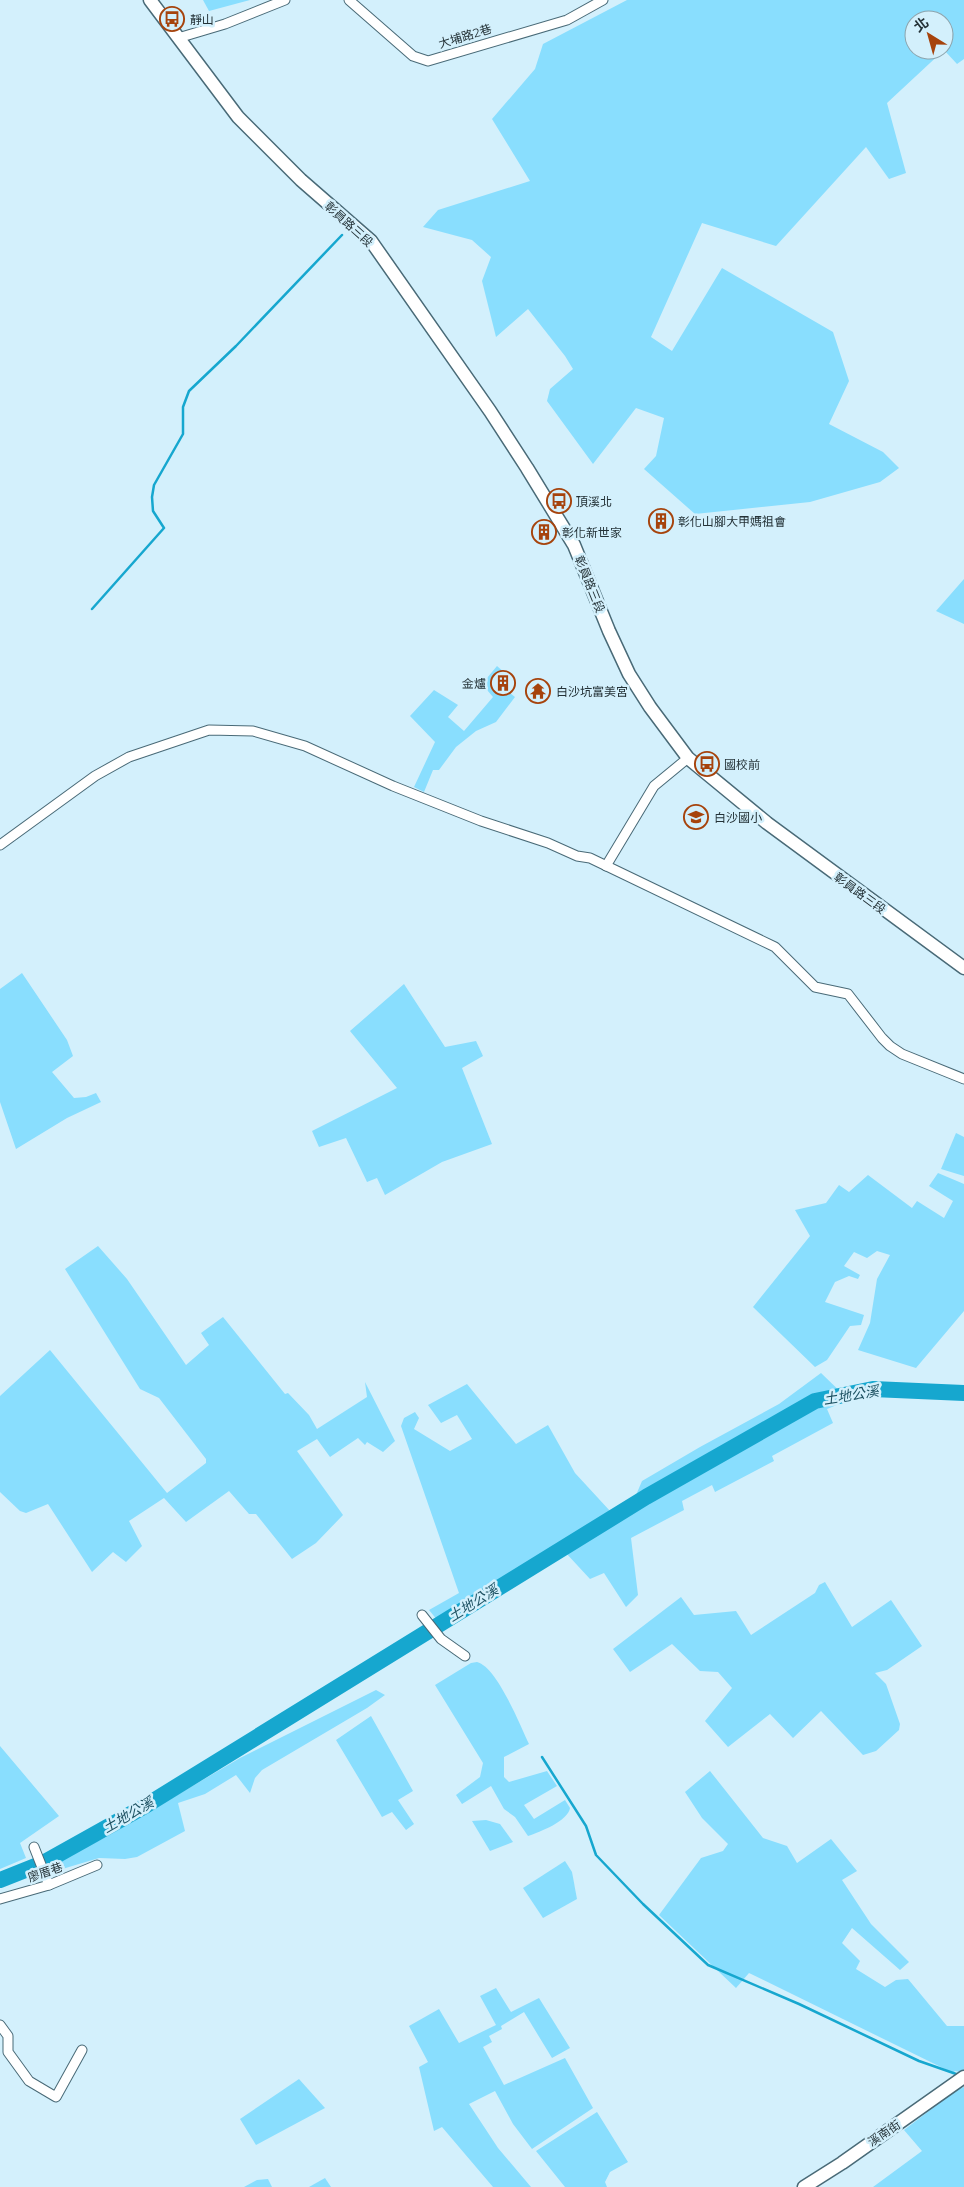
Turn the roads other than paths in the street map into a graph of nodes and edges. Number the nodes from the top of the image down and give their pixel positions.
1 (150, 0) edge
2 (285, 0) edge
3 (349, 0) edge
4 (603, 0) edge
5 (178, 38) junction
6 (688, 758) junction
7 (0, 845) edge
8 (606, 866) junction
9 (964, 968) edge
10 (964, 1079) edge
11 (422, 1615) dead end
12 (465, 1656) dead end
13 (34, 1850) dead end
14 (98, 1865) dead end
15 (49, 1885) junction
16 (0, 1899) edge
17 (0, 2025) edge
18 (82, 2050) dead end
19 (964, 2077) edge
20 (804, 2187) edge

1 - 5 main road, 彰員路三段
2 - 5 street
3 - 4 street, 大埔路2巷
5 - 6 main road, 彰員路三段
6 - 8 street
6 - 9 main road, 彰員路三段
7 - 8 street
8 - 10 street
11 - 12 street
13 - 15 street
14 - 15 street, 廖厝巷
15 - 16 street, 廖厝巷
17 - 18 street
19 - 20 main road, 溪南街

